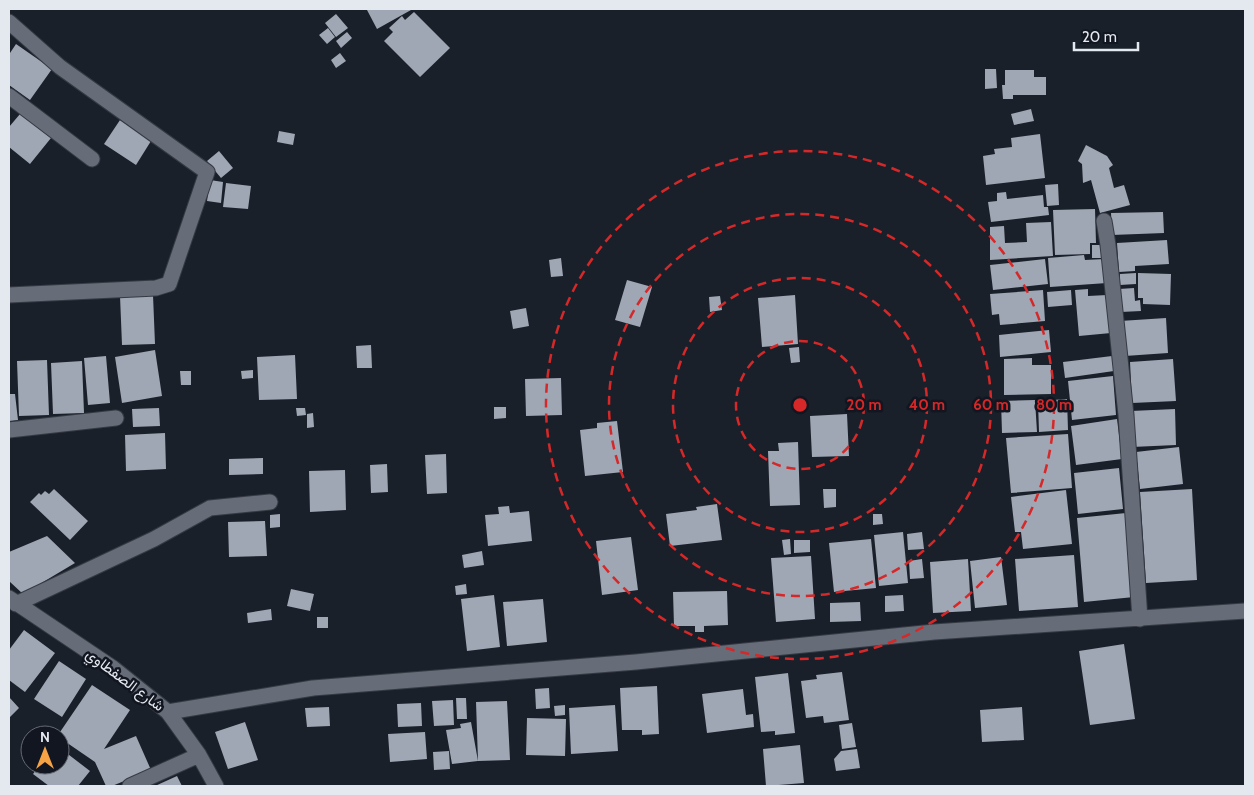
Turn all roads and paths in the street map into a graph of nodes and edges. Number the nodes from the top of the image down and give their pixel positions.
1 (9, 22) edge
2 (9, 96) edge
3 (92, 159) dead end
4 (1104, 221) dead end
5 (9, 295) edge
6 (116, 418) dead end
7 (9, 430) edge
8 (270, 502) dead end
9 (13, 601) edge
10 (1245, 611) edge
11 (1140, 619) junction
12 (168, 712) junction
13 (199, 755) junction
14 (130, 786) edge
15 (216, 786) edge

1 - 5 street
2 - 3 street
4 - 11 street
6 - 7 street
8 - 9 street
9 - 12 street, شارع الصفطاوي
10 - 11 street
11 - 12 street
12 - 13 street, شارع الصفطاوي
13 - 14 street
13 - 15 street, شارع الصفطاوي

